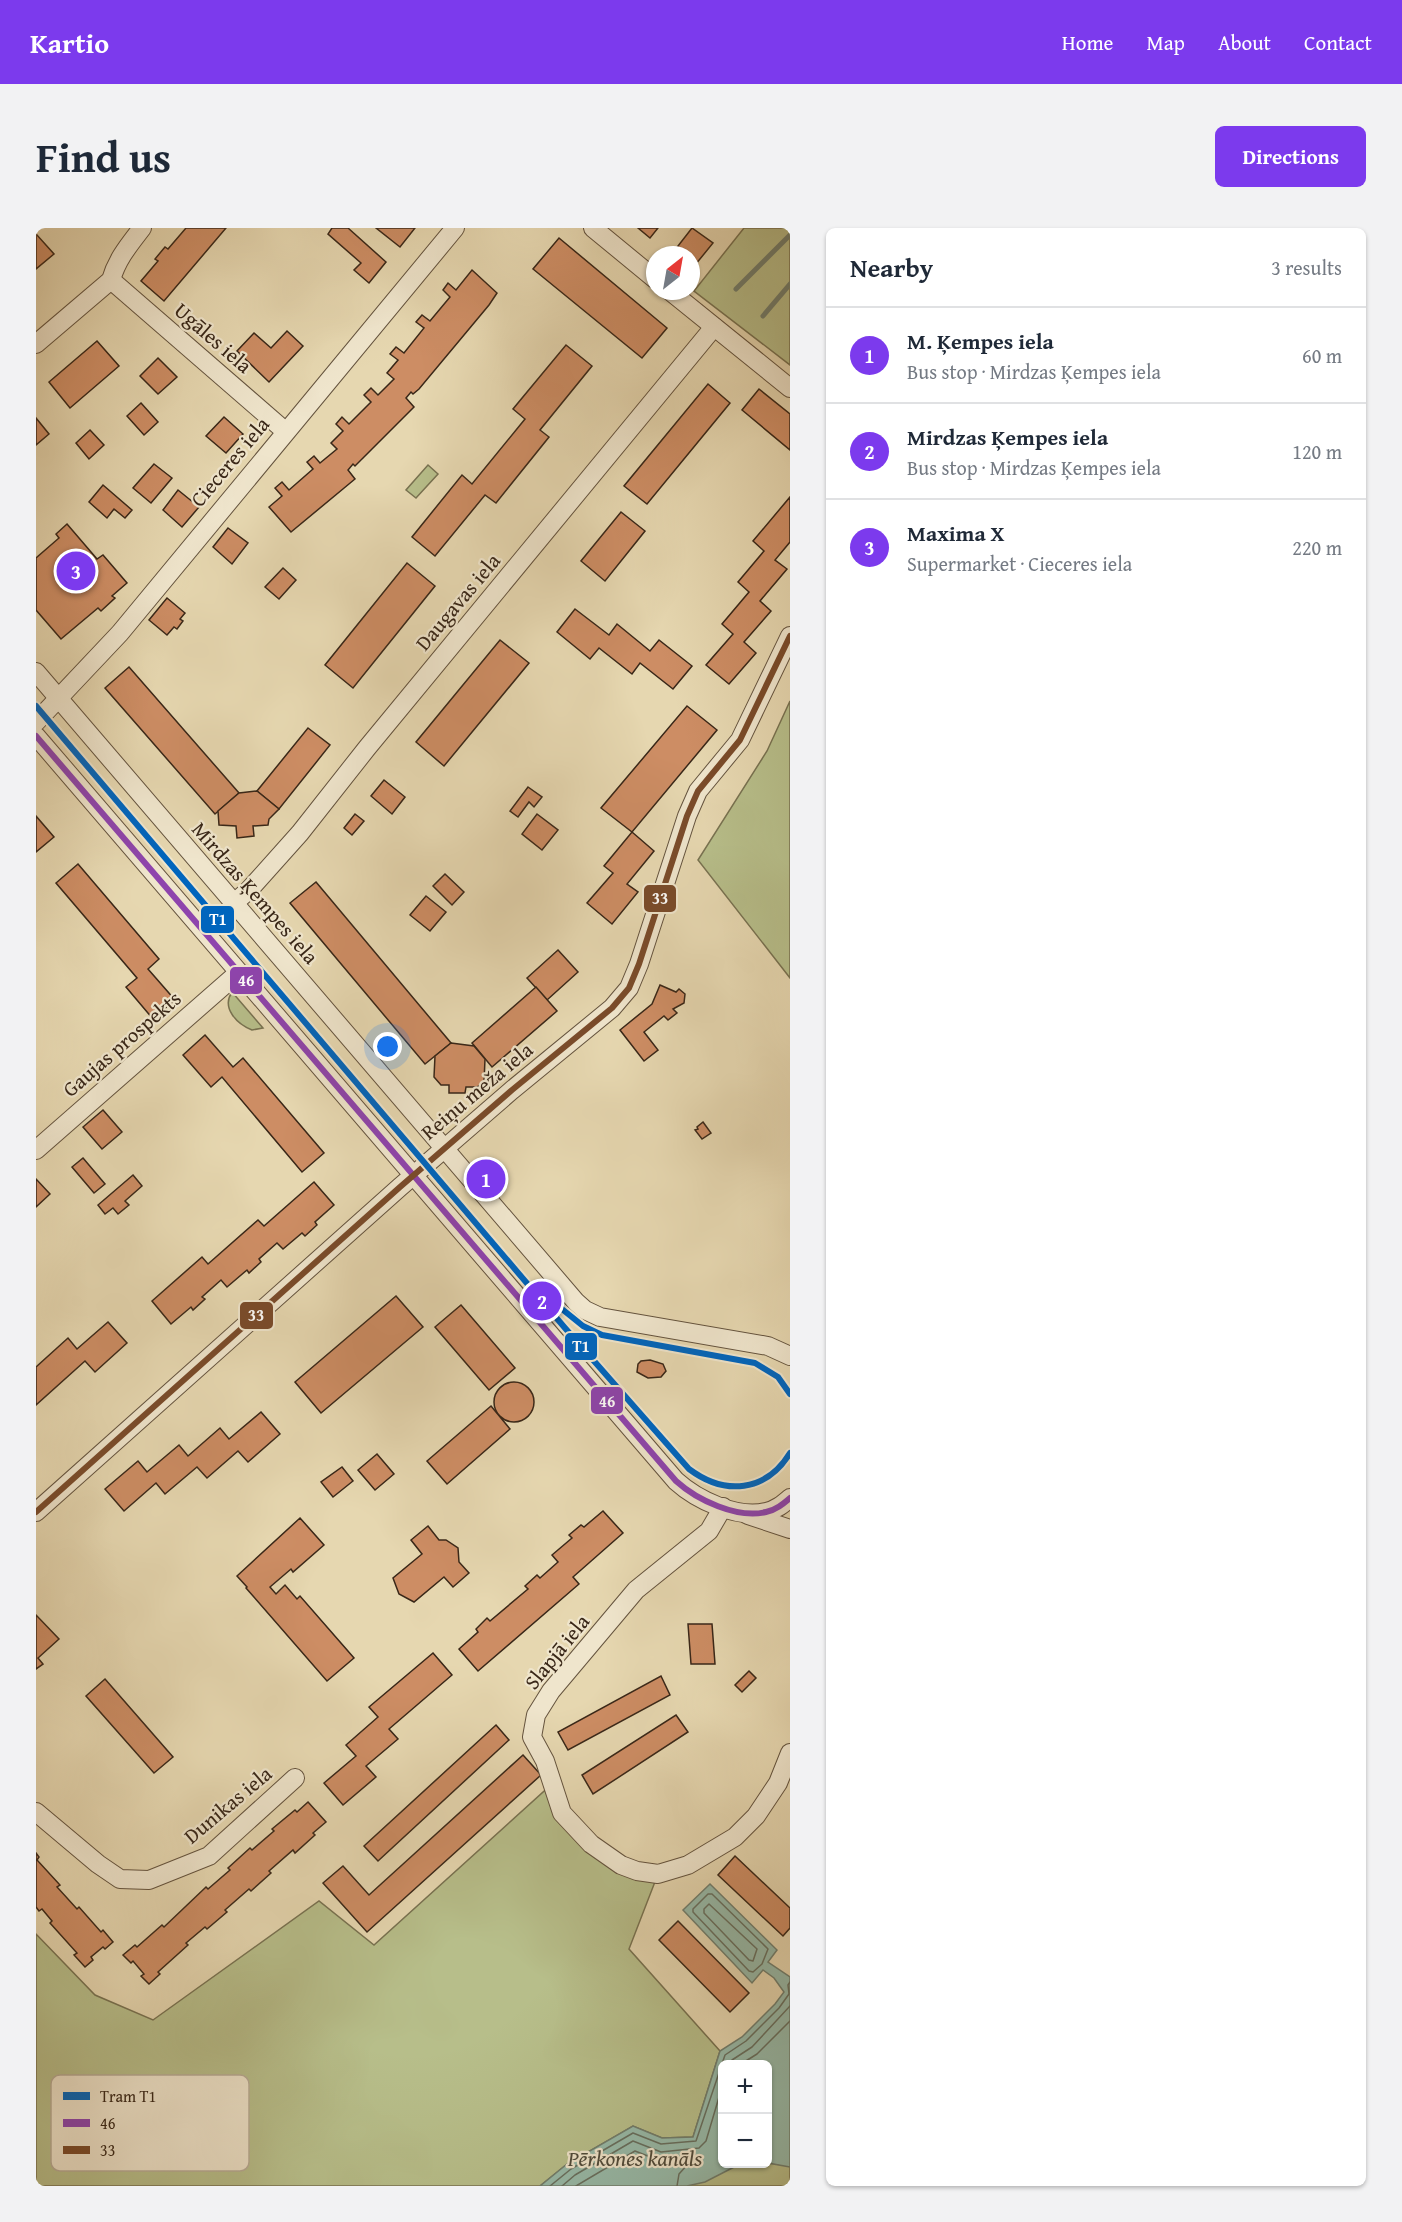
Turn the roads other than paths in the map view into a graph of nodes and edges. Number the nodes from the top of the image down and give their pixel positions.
1 (142, 228) edge
2 (455, 228) edge
3 (592, 228) edge
4 (646, 272) edge
5 (111, 280) junction
6 (681, 300) edge
7 (714, 327) junction
8 (36, 344) edge
9 (790, 388) edge
10 (285, 431) junction
11 (790, 636) edge
12 (36, 672) edge
13 (57, 698) junction
14 (36, 722) edge
15 (36, 736) edge
16 (234, 903) junction
17 (238, 973) junction
18 (444, 1149) junction
19 (36, 1150) edge
20 (413, 1175) junction
21 (790, 1356) edge
22 (790, 1498) edge
23 (723, 1508) junction
24 (36, 1512) edge
25 (741, 1512) junction
26 (790, 1529) edge
27 (790, 1753) edge
28 (295, 1778) dead end
29 (36, 1812) edge

1 - 5 street
2 - 10 street, Cieceres iela
3 - 4 street
5 - 8 street
5 - 10 street, Ugāles iela
6 - 7 street
7 - 9 street
7 - 16 street, Daugavas iela
10 - 13 street, Cieceres iela
11 - 18 street, Reiņu meža iela
12 - 13 street, Mirdzas Ķempes iela
13 - 14 street, Cieceres iela
13 - 16 street, Mirdzas Ķempes iela
15 - 17 street
16 - 18 street, Mirdzas Ķempes iela
17 - 19 street, Gaujas prospekts
17 - 20 street
18 - 20 street, Reiņu meža iela
18 - 21 street, Mirdzas Ķempes iela
20 - 23 street
20 - 24 street, Reiņu meža iela
22 - 25 street
23 - 25 street
23 - 27 street, Slapjā iela
25 - 26 street
28 - 29 street, Dunikas iela

